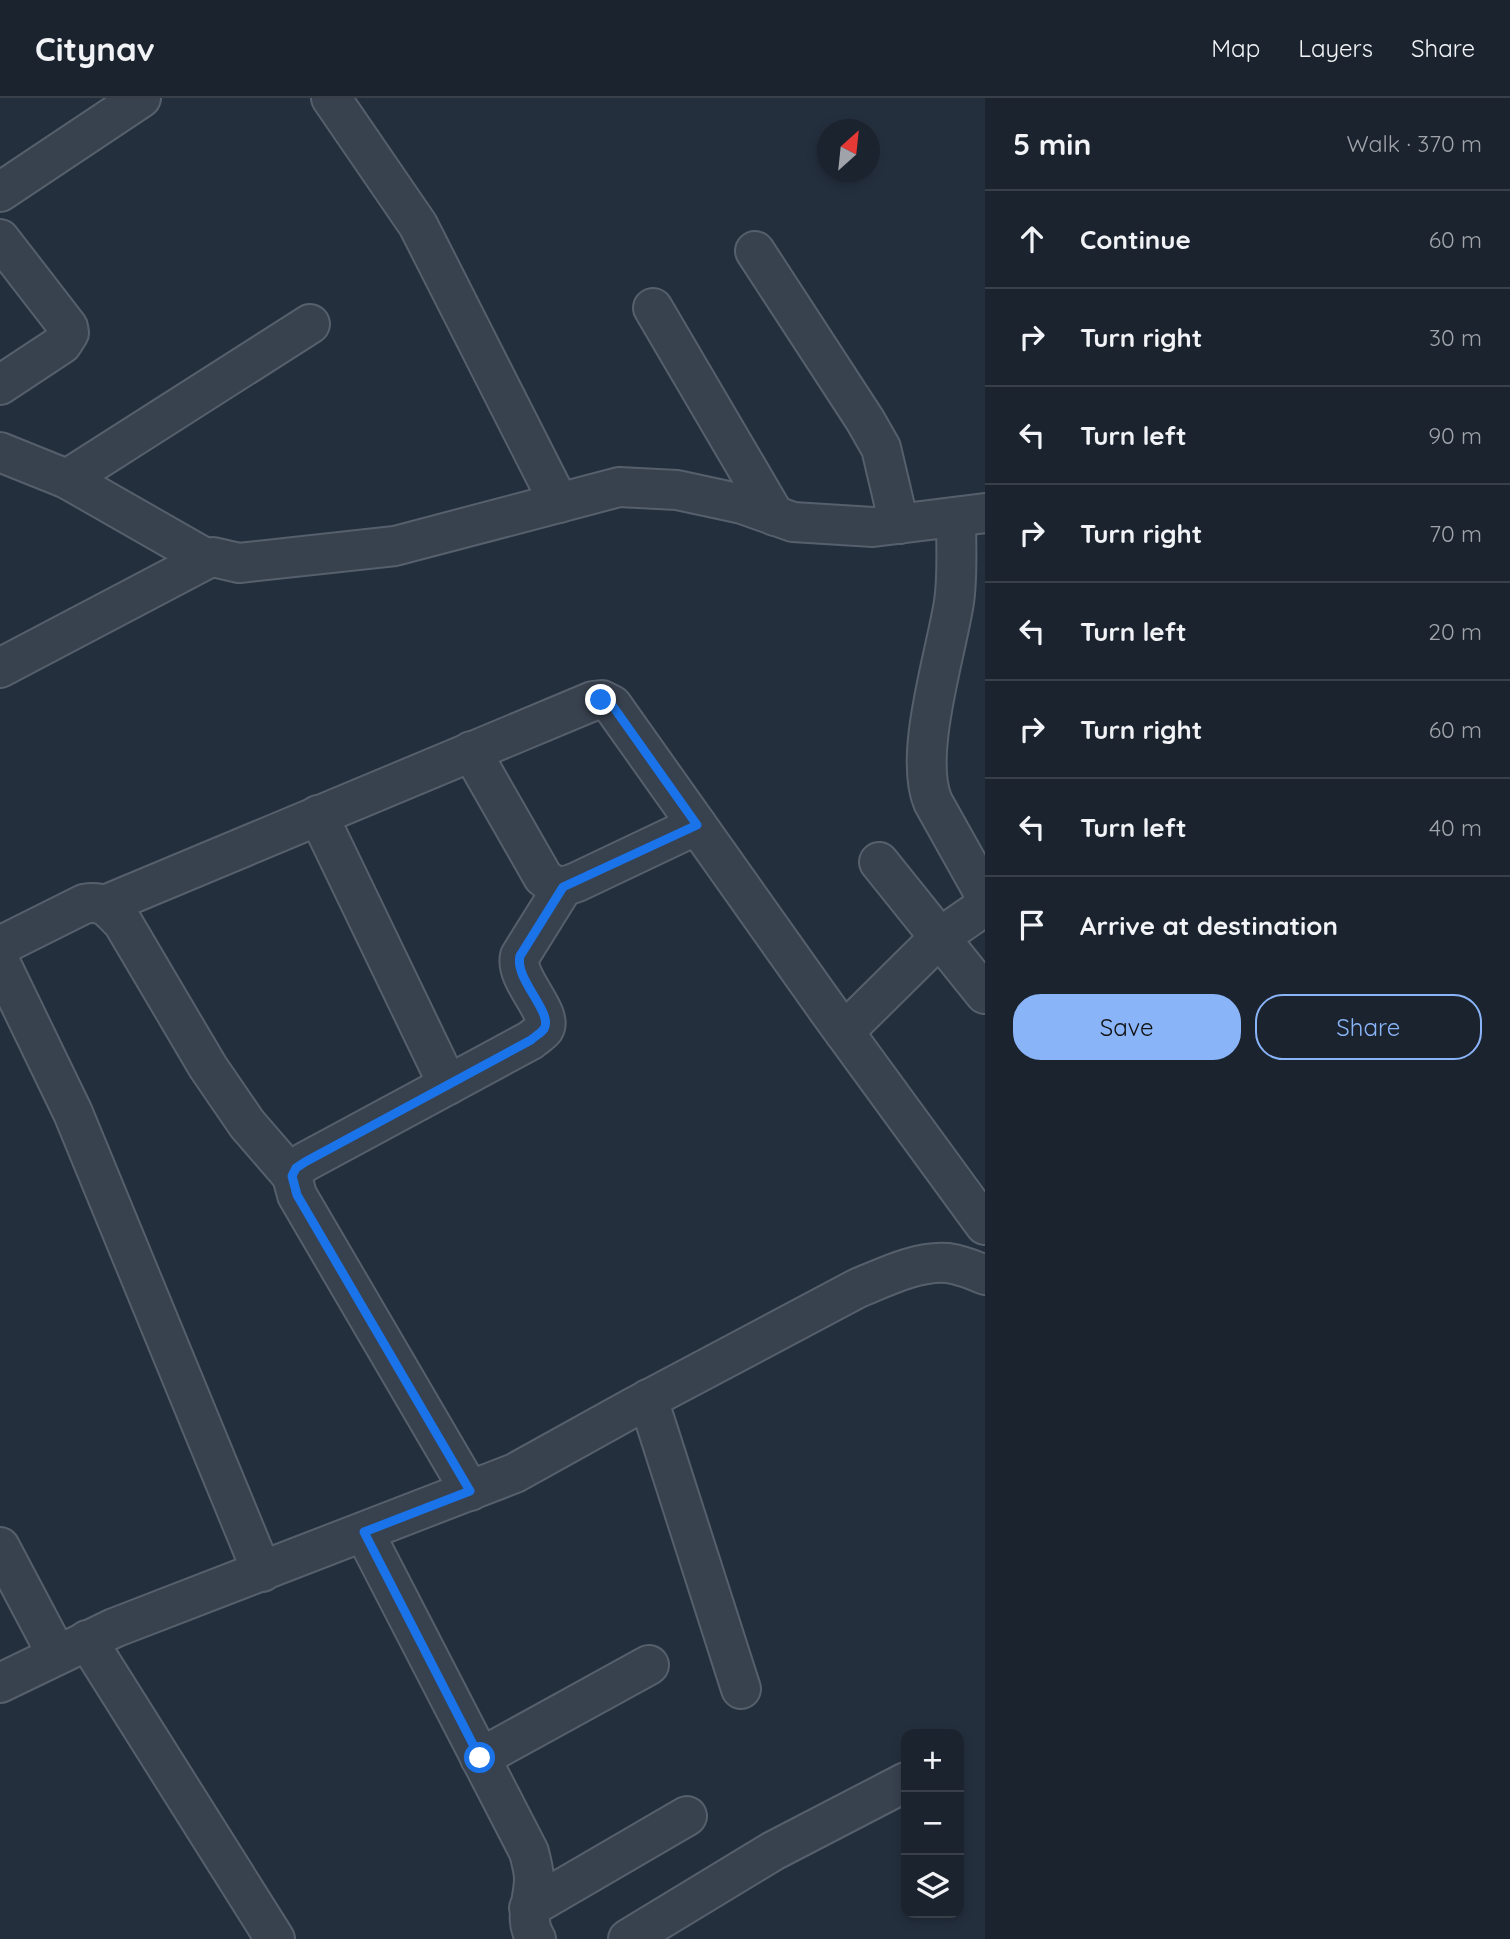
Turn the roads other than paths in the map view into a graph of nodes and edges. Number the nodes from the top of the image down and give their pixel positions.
1 (141, 98) edge
2 (331, 98) edge
3 (5, 179) edge
4 (0, 239) edge
5 (755, 251) dead end
6 (653, 308) dead end
7 (310, 324) dead end
8 (0, 385) edge
9 (0, 452) edge
10 (67, 479) junction
11 (559, 503) junction
12 (775, 516) junction
13 (900, 524) junction
14 (963, 533) edge
15 (207, 559) junction
16 (0, 668) edge
17 (471, 751) junction
18 (318, 815) junction
19 (697, 825) junction
20 (879, 862) dead end
21 (563, 887) junction
22 (985, 895) edge
23 (105, 905) junction
24 (985, 906) edge
25 (939, 938) junction
26 (0, 946) edge
27 (0, 962) edge
28 (985, 994) edge
29 (844, 1032) junction
30 (448, 1085) junction
31 (292, 1176) junction
32 (985, 1225) edge
33 (983, 1272) edge
34 (648, 1399) junction
35 (470, 1491) junction
36 (364, 1532) junction
37 (0, 1547) edge
38 (262, 1572) junction
39 (72, 1648) junction
40 (649, 1665) dead end
41 (0, 1683) edge
42 (741, 1689) dead end
43 (480, 1758) junction
44 (901, 1785) edge
45 (687, 1816) dead end
46 (533, 1924) edge
47 (275, 1939) edge
48 (628, 1939) edge

1 - 3 street
2 - 11 street
4 - 8 street
5 - 13 street
6 - 12 street
7 - 10 street
9 - 10 street
10 - 15 street
11 - 12 street
11 - 15 street
12 - 13 street
13 - 14 street
14 - 22 street
15 - 16 street
17 - 18 street
17 - 19 street
17 - 21 street
18 - 23 street
18 - 30 street
19 - 21 street
19 - 29 street
20 - 25 street
21 - 30 street
23 - 26 street
23 - 31 street
24 - 25 street
25 - 28 street
25 - 29 street
27 - 38 street
29 - 32 street
30 - 31 street
31 - 35 street
33 - 34 street
34 - 35 street
34 - 42 street
35 - 36 street
36 - 38 street
36 - 43 street
37 - 39 street
38 - 39 street
39 - 41 street
39 - 47 street
40 - 43 street
43 - 46 street
44 - 48 street
45 - 46 street

